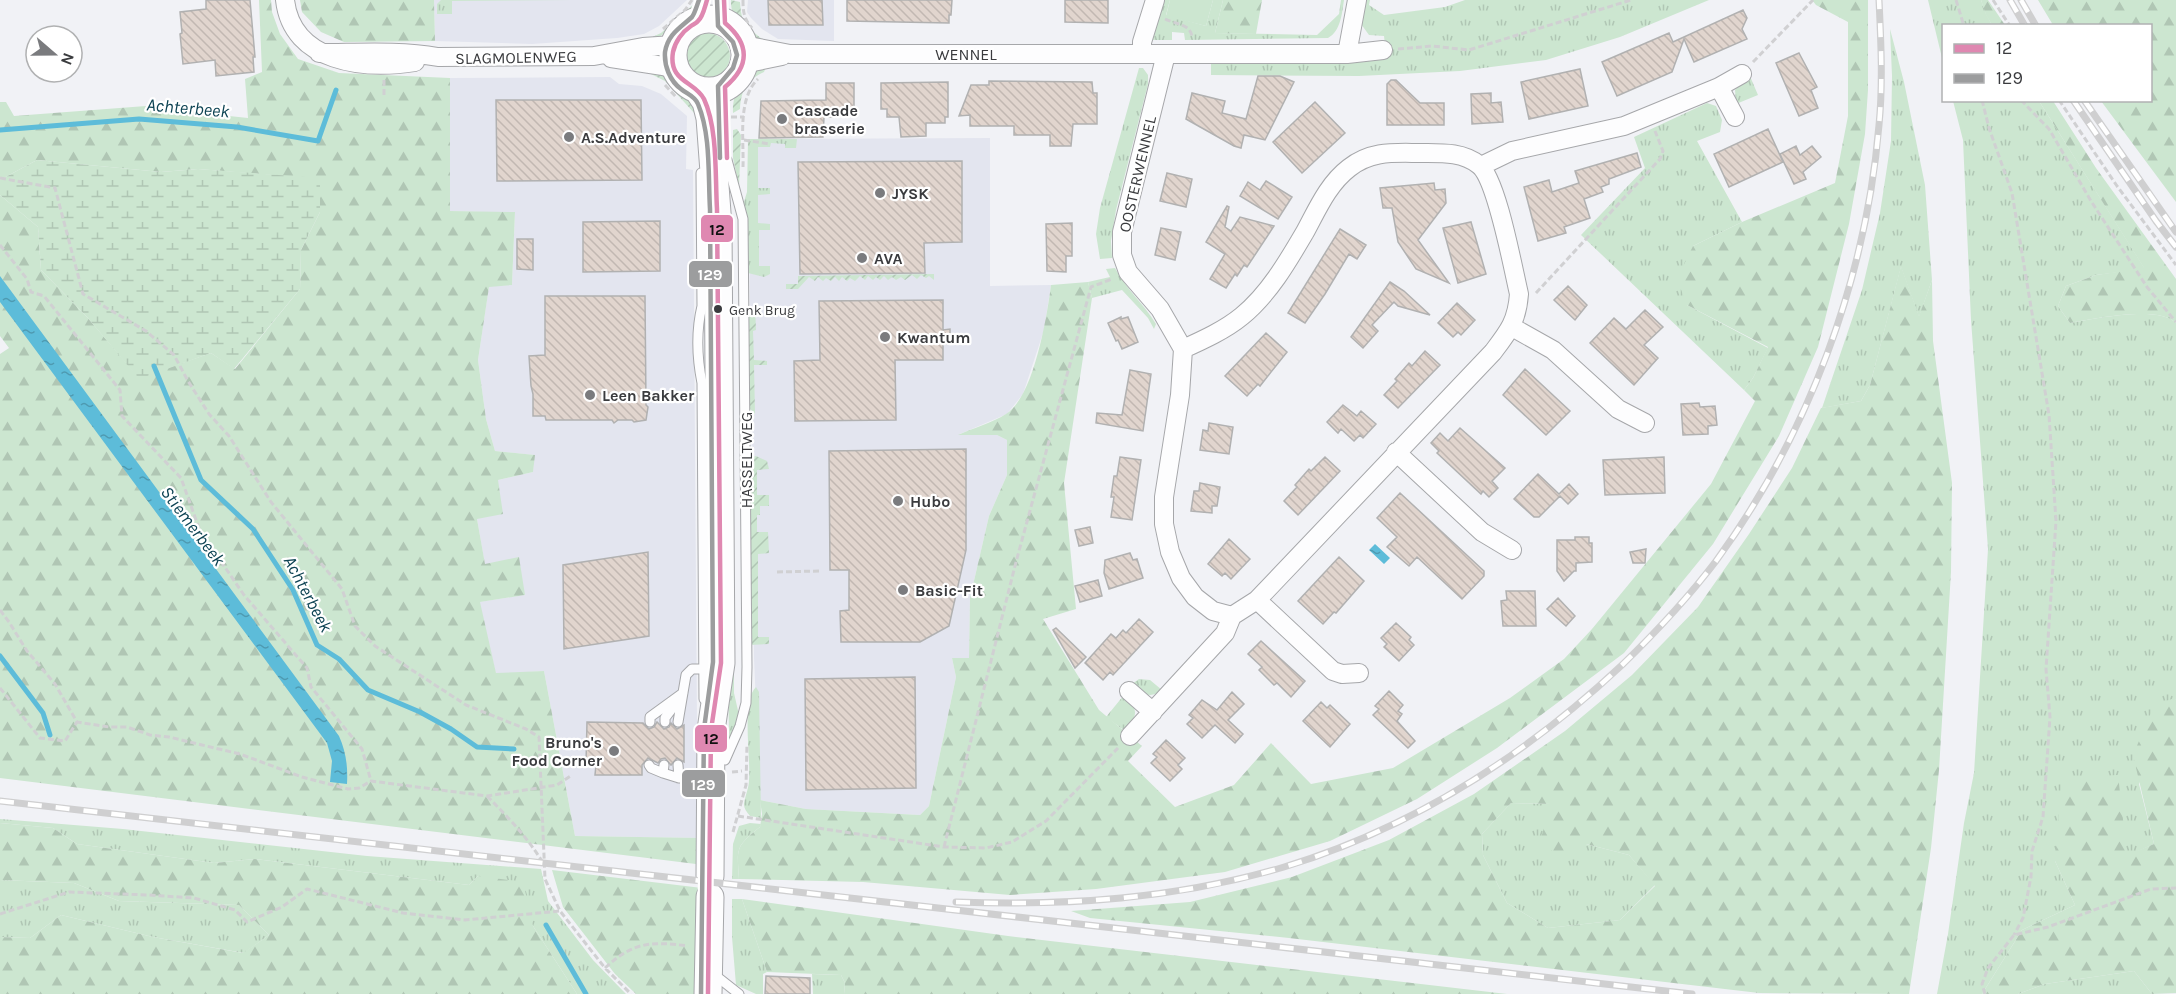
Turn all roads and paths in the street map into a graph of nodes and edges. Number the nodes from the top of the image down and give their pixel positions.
1 (285, 0) edge
2 (743, 0) edge
3 (1357, 0) edge
4 (1631, 0) edge
5 (1813, 0) edge
6 (1956, 0) edge
7 (1993, 0) edge
8 (1161, 5) edge
9 (709, 9) edge
10 (1963, 24) edge
11 (2009, 24) edge
12 (1192, 42) dead end
13 (1383, 50) joint
14 (1142, 53) junction
15 (750, 54) junction
16 (1166, 54) junction
17 (1347, 54) junction
18 (594, 56) junction
19 (669, 57) junction
20 (1742, 74) joint
21 (726, 87) junction
22 (1719, 87) junction
23 (688, 94) junction
24 (1982, 102) edge
25 (2023, 102) edge
26 (2060, 102) edge
27 (734, 117) dead end
28 (744, 117) junction
29 (1735, 117) dead end
30 (1651, 123) dead end
31 (770, 144) dead end
32 (731, 154) junction
33 (1481, 166) junction
34 (0, 178) edge
35 (0, 245) edge
36 (2176, 265) edge
37 (1120, 275) dead end
38 (1528, 294) dead end
39 (2176, 322) edge
40 (1512, 327) junction
41 (1183, 349) junction
42 (1645, 423) dead end
43 (1396, 452) junction
44 (1512, 550) dead end
45 (820, 571) dead end
46 (777, 572) dead end
47 (1257, 600) junction
48 (0, 610) edge
49 (1232, 616) junction
50 (712, 666) junction
51 (1359, 673) dead end
52 (0, 688) edge
53 (1129, 691) dead end
54 (683, 693) junction
55 (1153, 712) junction
56 (77, 722) junction
57 (650, 722) dead end
58 (678, 722) dead end
59 (665, 723) dead end
60 (747, 736) dead end
61 (1130, 736) joint
62 (649, 765) dead end
63 (678, 765) dead end
64 (727, 770) junction
65 (572, 775) dead end
66 (679, 778) junction
67 (371, 781) junction
68 (540, 786) junction
69 (487, 796) junction
70 (737, 816) junction
71 (732, 837) dead end
72 (944, 847) junction
73 (544, 866) junction
74 (2176, 888) edge
75 (560, 911) junction
76 (0, 914) edge
77 (2014, 935) junction
78 (693, 947) dead end
79 (605, 968) junction
80 (722, 990) edge
81 (631, 994) edge
82 (1985, 994) edge

1 - 18 street, SLAGMOLENWEG
2 - 15 path
3 - 17 street
4 - 13 path
5 - 20 path
6 - 10 path
7 - 11 path
8 - 12 path
8 - 14 street
9 - 15 main road
9 - 19 main road
9 - 19 path
13 - 17 street, WENNEL
14 - 15 street, WENNEL
14 - 16 street, WENNEL
15 - 21 main road
15 - 28 path
16 - 17 street, WENNEL
16 - 41 street, OOSTERWENNEL
18 - 19 street, SLAGMOLENWEG
18 - 19 street, SLAGMOLENWEG
19 - 23 path
19 - 23 main road, HASSELTWEG
20 - 22 street
21 - 23 main road
21 - 32 main road, HASSELTWEG
22 - 29 street
22 - 33 street
23 - 32 main road, HASSELTWEG
24 - 77 path
25 - 39 path
26 - 36 path
27 - 28 path
28 - 32 path
30 - 38 path
31 - 32 path
32 - 50 main road, HASSELTWEG
32 - 50 lane, HASSELTWEG
32 - 64 lane, HASSELTWEG
33 - 40 street
33 - 41 street
34 - 68 path
35 - 67 path
37 - 72 path
40 - 42 street
40 - 43 street
41 - 49 street
43 - 44 street
43 - 47 street
45 - 46 path
47 - 49 street
47 - 51 street
48 - 56 path
49 - 55 street
50 - 54 lane
50 - 64 main road, HASSELTWEG
50 - 64 main road, HASSELTWEG
52 - 56 path
53 - 55 street
54 - 57 lane
54 - 58 lane
54 - 59 lane
55 - 61 street
56 - 67 path
60 - 70 path
61 - 72 path
62 - 66 lane
63 - 66 lane
64 - 66 lane
64 - 80 main road, HASSELTWEG
65 - 68 path
67 - 69 path
68 - 69 path
68 - 73 path
69 - 73 path
70 - 71 path
70 - 72 path
73 - 75 path
74 - 77 path
75 - 76 path
75 - 79 path
77 - 82 path
78 - 79 path
79 - 81 path

